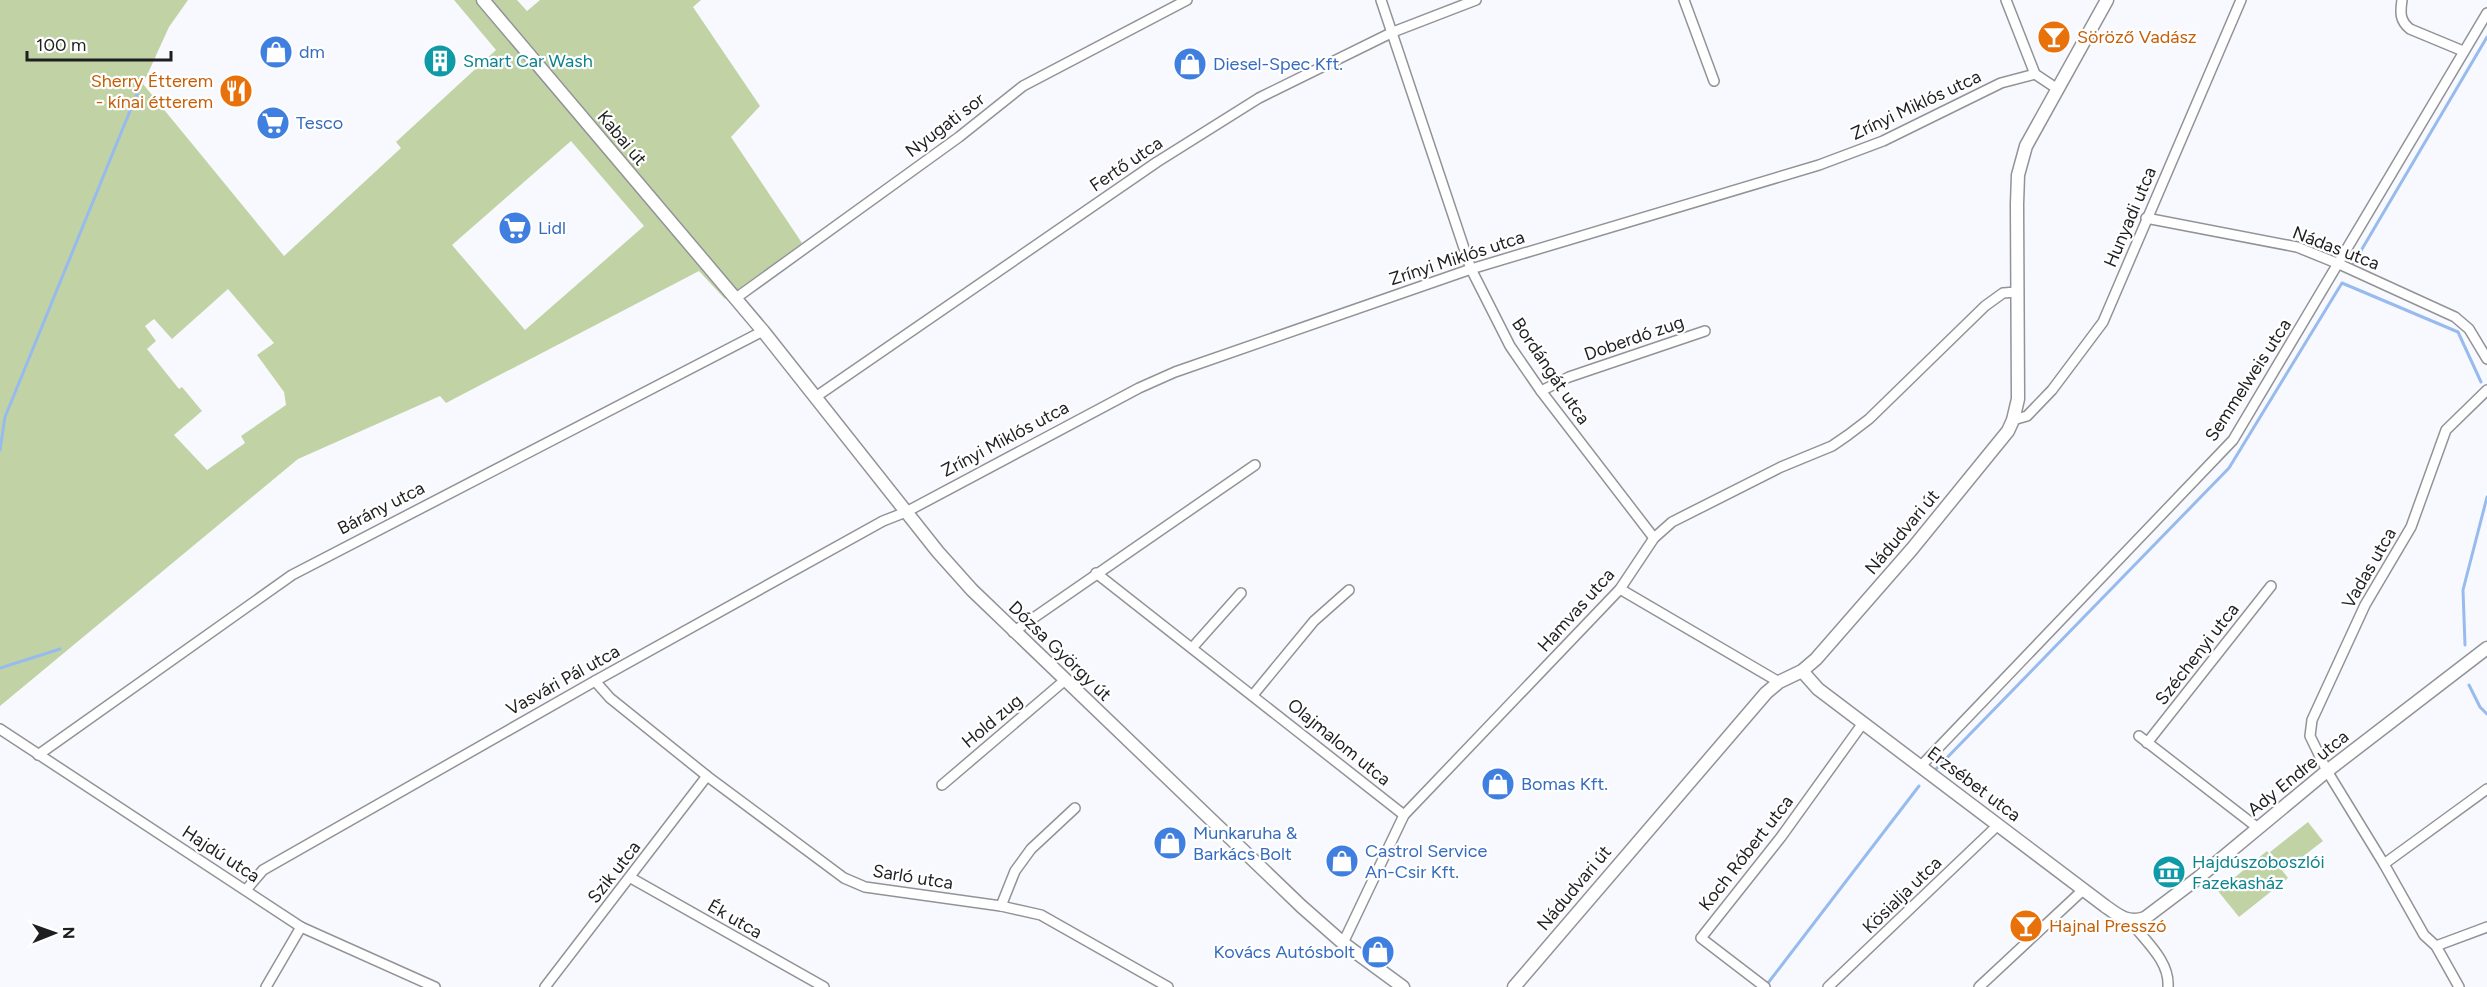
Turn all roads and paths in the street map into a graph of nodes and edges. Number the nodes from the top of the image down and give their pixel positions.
1 (483, 0) edge
2 (1187, 0) edge
3 (1381, 0) edge
4 (1476, 0) edge
5 (1684, 0) edge
6 (2006, 0) edge
7 (2107, 0) edge
8 (2241, 0) edge
9 (2402, 0) edge
10 (2487, 13) edge
11 (1393, 32) junction
12 (2463, 51) junction
13 (2035, 74) junction
14 (1714, 81) dead end
15 (2056, 88) junction
16 (2146, 218) junction
17 (2339, 264) junction
18 (1471, 269) junction
19 (2017, 292) junction
20 (736, 298) junction
21 (763, 331) junction
22 (1705, 331) dead end
23 (2487, 359) edge
24 (2487, 390) edge
25 (1541, 391) junction
26 (816, 396) junction
27 (2013, 420) junction
28 (1255, 465) dead end
29 (906, 512) junction
30 (1654, 538) junction
31 (1096, 573) junction
32 (2271, 586) dead end
33 (1349, 590) dead end
34 (1620, 590) junction
35 (1241, 592) dead end
36 (1013, 632) junction
37 (1192, 648) junction
38 (2487, 648) edge
39 (1802, 671) junction
40 (595, 681) junction
41 (1064, 681) junction
42 (1779, 682) junction
43 (1253, 695) junction
44 (1863, 723) junction
45 (0, 729) edge
46 (2139, 736) dead end
47 (2147, 743) junction
48 (38, 755) junction
49 (1920, 766) junction
50 (2327, 771) junction
51 (707, 776) junction
52 (942, 785) dead end
53 (2487, 789) edge
54 (1075, 808) dead end
55 (1404, 815) junction
56 (1998, 825) junction
57 (2258, 828) junction
58 (2384, 864) junction
59 (631, 878) junction
60 (246, 890) junction
61 (2084, 890) junction
62 (1001, 906) junction
63 (2130, 921) junction
64 (301, 927) junction
65 (2487, 927) edge
66 (1342, 943) junction
67 (2436, 946) junction
68 (1398, 985) edge
69 (266, 987) edge
70 (435, 987) edge
71 (545, 987) edge
72 (824, 987) edge
73 (1168, 987) edge
74 (1514, 987) edge
75 (1765, 987) edge
76 (1828, 987) edge
77 (1978, 987) edge
78 (2168, 987) edge
79 (2459, 987) edge

1 - 20 main road, Kabai út
2 - 20 street, Nyugati sor
3 - 11 street, Bordángát utca
4 - 11 street, Fertő utca
5 - 14 street
6 - 13 street
7 - 15 main road, Nádudvari út
8 - 16 street, Hunyadi utca
9 - 12 street
10 - 12 street, Semmelweis utca
11 - 18 street, Bordángát utca
11 - 26 street, Fertő utca
12 - 17 street, Semmelweis utca
13 - 15 street
13 - 18 street, Zrínyi Miklós utca
15 - 19 main road, Nádudvari út
16 - 17 street, Nádas utca
16 - 27 street, Hunyadi utca
17 - 23 street, Nádas utca
17 - 49 street, Semmelweis utca
18 - 25 street, Bordángát utca
18 - 29 street, Zrínyi Miklós utca
19 - 27 main road, Nádudvari út
19 - 30 street, Hamvas utca
20 - 21 main road, Dózsa György út
21 - 26 main road, Dózsa György út
21 - 48 street, Bárány utca
22 - 25 street, Doberdó zug
24 - 50 street, Vadas utca
25 - 30 street, Bordángát utca
26 - 29 main road, Dózsa György út
27 - 39 main road, Nádudvari út
28 - 31 street
29 - 36 main road, Dózsa György út
29 - 40 street, Vasvári Pál utca
30 - 34 street, Hamvas utca
31 - 36 street
31 - 37 street, Olajmalom utca
32 - 47 street, Széchenyi utca
33 - 43 street
34 - 42 street
34 - 55 street, Hamvas utca
35 - 37 street
36 - 41 main road, Dózsa György út
37 - 43 street, Olajmalom utca
38 - 50 main road, Ady Endre utca
39 - 42 main road, Nádudvari út
39 - 44 main road, Erzsébet utca
40 - 51 street, Sarló utca
40 - 60 street, Vasvári Pál utca
41 - 52 street, Hold zug
41 - 66 main road, Dózsa György út
42 - 74 main road, Nádudvari út
43 - 55 street, Olajmalom utca
44 - 49 main road, Erzsébet utca
44 - 75 street, Koch Róbert utca
45 - 48 street, Hajdú utca
46 - 47 street
47 - 57 street
48 - 60 street, Hajdú utca
49 - 56 main road, Erzsébet utca
50 - 57 main road, Ady Endre utca
50 - 58 street, Vadas utca
51 - 59 street, Szik utca
51 - 62 street, Sarló utca
53 - 58 street
54 - 62 street
55 - 66 street, Hamvas utca
56 - 61 main road, Erzsébet utca
56 - 76 street, Kösialja utca
57 - 63 main road, Ady Endre utca
58 - 67 street, Vadas utca
59 - 71 street, Szik utca
59 - 72 street, Ék utca
60 - 64 street, Hajdú utca
61 - 63 main road, Erzsébet utca
61 - 77 street
62 - 73 street, Sarló utca
63 - 78 street
64 - 69 street
64 - 70 street, Hajdú utca
65 - 67 street
66 - 68 main road, Dózsa György út
67 - 79 street, Vadas utca

